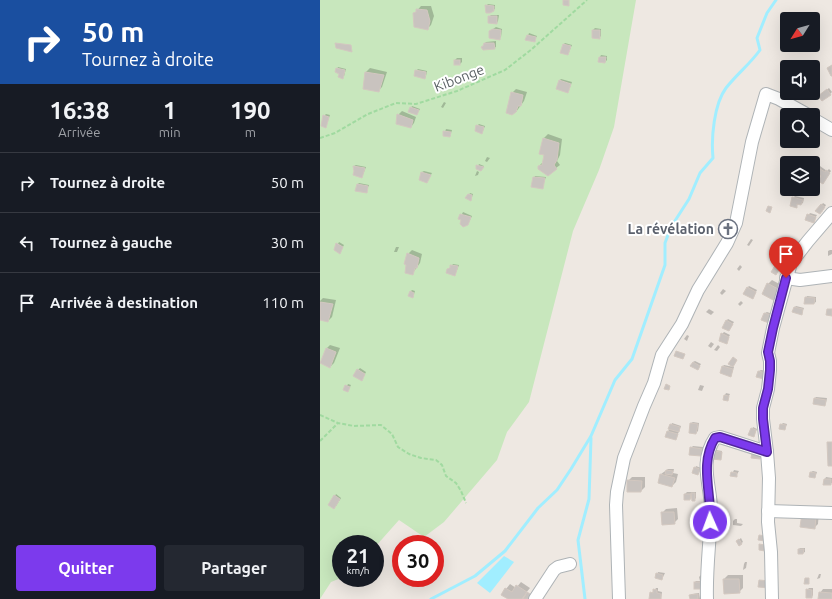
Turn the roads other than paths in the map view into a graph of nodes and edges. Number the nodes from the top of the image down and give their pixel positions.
1 (795, 108) edge
2 (820, 122) edge
3 (832, 130) edge
4 (832, 213) edge
5 (832, 276) edge
6 (786, 278) junction
7 (767, 452) junction
8 (768, 512) junction
9 (832, 513) edge
10 (570, 564) dead end
11 (535, 599) edge
12 (619, 599) edge
13 (707, 599) edge
14 (772, 599) edge

1 - 12 street
2 - 3 street
4 - 6 street
5 - 6 street
6 - 7 street
7 - 8 street
7 - 13 street
8 - 9 street
8 - 14 street
10 - 11 street

